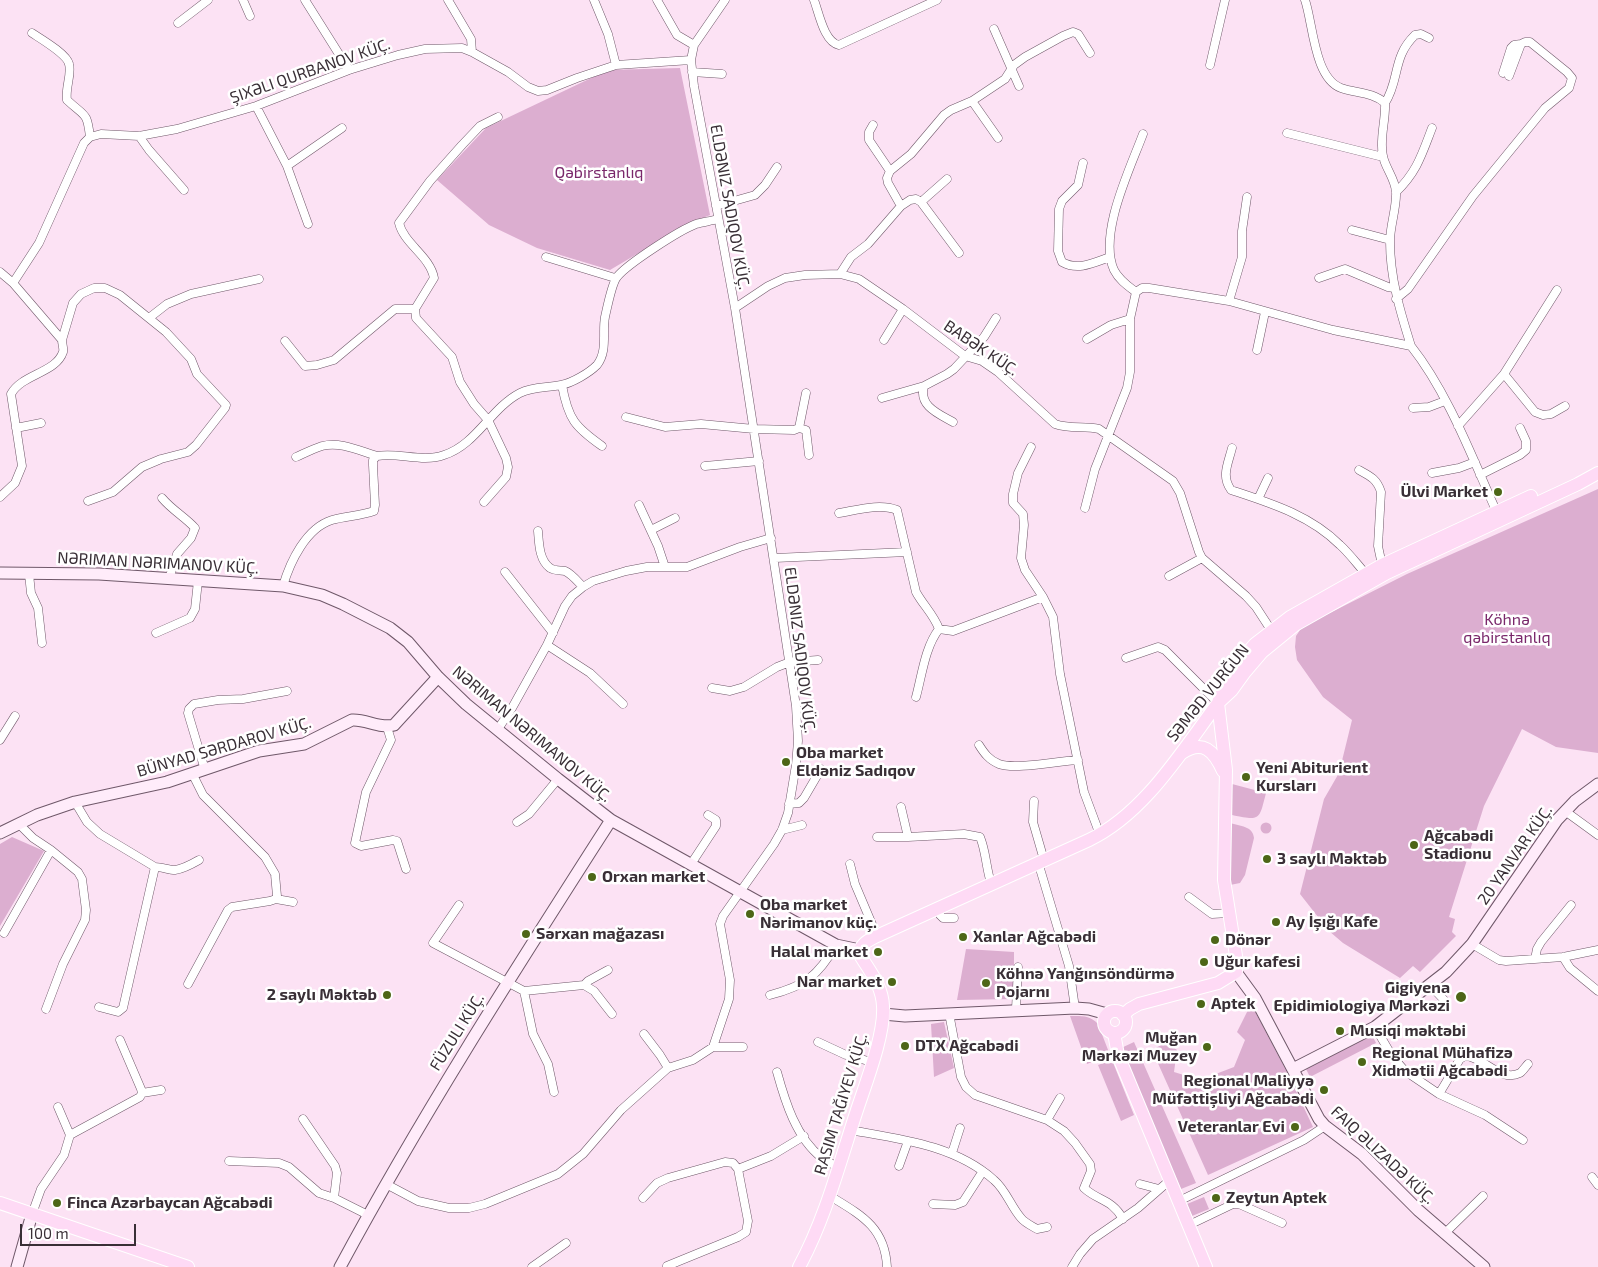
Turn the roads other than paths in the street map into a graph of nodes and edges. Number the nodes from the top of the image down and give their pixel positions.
1 (208, 0) edge
2 (243, 0) edge
3 (306, 0) edge
4 (448, 0) edge
5 (594, 0) edge
6 (657, 0) edge
7 (726, 0) edge
8 (814, 0) edge
9 (938, 0) edge
10 (1225, 0) edge
11 (1305, 0) edge
12 (250, 16) dead end
13 (178, 23) dead end
14 (994, 29) dead end
15 (32, 33) dead end
16 (1429, 38) dead end
17 (694, 45) junction
18 (472, 52) junction
19 (1090, 53) dead end
20 (691, 60) junction
21 (616, 65) junction
22 (1210, 65) dead end
23 (1012, 69) junction
24 (349, 70) junction
25 (692, 72) junction
26 (722, 74) dead end
27 (1506, 75) dead end
28 (1019, 86) dead end
29 (972, 102) junction
30 (1385, 103) junction
31 (256, 106) junction
32 (498, 117) dead end
33 (873, 125) dead end
34 (342, 128) dead end
35 (1432, 128) dead end
36 (1287, 133) dead end
37 (1142, 134) dead end
38 (139, 136) junction
39 (90, 137) junction
40 (998, 138) dead end
41 (1383, 157) junction
42 (1084, 164) dead end
43 (287, 166) junction
44 (777, 167) dead end
45 (890, 171) junction
46 (947, 179) dead end
47 (184, 190) dead end
48 (1396, 192) junction
49 (1247, 197) dead end
50 (921, 202) junction
51 (716, 206) junction
52 (901, 206) junction
53 (718, 219) junction
54 (308, 224) dead end
55 (1352, 230) dead end
56 (1390, 240) junction
57 (959, 253) dead end
58 (546, 257) dead end
59 (1110, 257) junction
60 (0, 272) edge
61 (840, 274) junction
62 (615, 278) junction
63 (1319, 278) dead end
64 (259, 279) dead end
65 (13, 282) junction
66 (1394, 288) junction
67 (1557, 290) dead end
68 (1136, 292) junction
69 (1396, 299) junction
70 (1229, 302) junction
71 (735, 308) junction
72 (415, 309) junction
73 (903, 309) junction
74 (1265, 312) junction
75 (149, 318) junction
76 (996, 318) dead end
77 (1130, 319) junction
78 (1087, 339) dead end
79 (62, 340) junction
80 (884, 340) dead end
81 (285, 341) dead end
82 (1410, 346) junction
83 (1257, 350) dead end
84 (965, 356) junction
85 (1504, 374) junction
86 (562, 385) junction
87 (924, 386) junction
88 (806, 393) dead end
89 (882, 398) dead end
90 (1445, 401) junction
91 (1565, 406) dead end
92 (1413, 408) dead end
93 (626, 417) dead end
94 (488, 420) junction
95 (953, 422) dead end
96 (41, 423) dead end
97 (1458, 426) junction
98 (16, 428) junction
99 (754, 428) junction
100 (799, 428) junction
101 (1520, 428) dead end
102 (1108, 436) junction
103 (602, 446) dead end
104 (1031, 447) dead end
105 (1232, 448) dead end
106 (809, 455) dead end
107 (377, 456) junction
108 (296, 457) dead end
109 (759, 461) junction
110 (1475, 462) junction
111 (1598, 463) edge
112 (705, 466) dead end
113 (1359, 470) dead end
114 (1432, 472) dead end
115 (1598, 473) edge
116 (1480, 475) junction
117 (1268, 478) dead end
118 (0, 498) edge
119 (162, 498) dead end
120 (1258, 499) junction
121 (88, 501) dead end
122 (484, 502) dead end
123 (639, 505) dead end
124 (1085, 508) dead end
125 (839, 513) dead end
126 (1498, 516) junction
127 (675, 518) dead end
128 (650, 530) junction
129 (538, 531) dead end
130 (771, 538) junction
131 (907, 552) junction
132 (775, 558) junction
133 (1202, 558) junction
134 (1382, 565) junction
135 (665, 567) junction
136 (504, 572) dead end
137 (0, 573) edge
138 (30, 574) junction
139 (1366, 574) junction
140 (1169, 576) dead end
141 (168, 579) junction
142 (198, 581) junction
143 (283, 586) junction
144 (583, 587) junction
145 (1043, 597) junction
146 (939, 629) junction
147 (1272, 630) junction
148 (156, 633) dead end
149 (553, 634) junction
150 (42, 643) dead end
151 (548, 645) junction
152 (1126, 658) dead end
153 (818, 660) dead end
154 (790, 662) junction
155 (438, 677) junction
156 (712, 688) dead end
157 (288, 691) dead end
158 (916, 696) dead end
159 (1218, 703) junction
160 (623, 704) dead end
161 (15, 716) dead end
162 (387, 727) junction
163 (498, 729) junction
164 (0, 740) edge
165 (979, 745) dead end
166 (1180, 754) junction
167 (1078, 760) junction
168 (821, 768) dead end
169 (205, 770) junction
170 (193, 775) junction
171 (558, 779) junction
172 (1226, 781) junction
173 (1598, 784) edge
174 (1034, 800) dead end
175 (75, 802) junction
176 (789, 804) junction
177 (901, 807) dead end
178 (1565, 811) junction
179 (708, 815) dead end
180 (611, 820) junction
181 (517, 822) dead end
182 (19, 824) junction
183 (802, 825) dead end
184 (782, 830) junction
185 (0, 833) edge
186 (1100, 835) junction
187 (1598, 835) edge
188 (877, 837) dead end
189 (908, 837) junction
190 (51, 850) junction
191 (199, 860) dead end
192 (1041, 861) junction
193 (691, 864) junction
194 (850, 864) dead end
195 (155, 867) junction
196 (406, 869) dead end
197 (992, 883) junction
198 (740, 891) junction
199 (1189, 897) dead end
200 (276, 899) junction
201 (293, 902) dead end
202 (459, 905) dead end
203 (1571, 905) dead end
204 (938, 909) junction
205 (1229, 913) junction
206 (954, 918) dead end
207 (4, 933) dead end
208 (877, 936) junction
209 (1472, 944) junction
210 (836, 945) junction
211 (860, 950) junction
212 (1598, 950) edge
213 (1563, 958) junction
214 (1535, 959) junction
215 (1018, 966) dead end
216 (608, 970) dead end
217 (1236, 972) junction
218 (507, 982) junction
219 (188, 984) dead end
220 (584, 985) junction
221 (1430, 985) junction
222 (524, 991) junction
223 (1598, 991) edge
224 (770, 995) dead end
225 (1446, 1002) dead end
226 (99, 1007) dead end
227 (1075, 1008) junction
228 (46, 1009) dead end
229 (1016, 1010) junction
230 (612, 1014) dead end
231 (883, 1014) junction
232 (948, 1014) junction
233 (1107, 1014) junction
234 (1123, 1015) junction
235 (1375, 1027) junction
236 (1114, 1033) junction
237 (644, 1034) dead end
238 (120, 1040) dead end
239 (818, 1042) dead end
240 (713, 1047) junction
241 (743, 1047) dead end
242 (872, 1062) junction
243 (1528, 1064) dead end
244 (668, 1068) junction
245 (1293, 1068) junction
246 (778, 1072) dead end
247 (160, 1090) dead end
248 (554, 1092) dead end
249 (142, 1093) junction
250 (1439, 1094) junction
251 (1060, 1098) dead end
252 (58, 1107) dead end
253 (303, 1119) dead end
254 (1047, 1120) junction
255 (1326, 1126) junction
256 (960, 1128) dead end
257 (850, 1130) junction
258 (70, 1135) junction
259 (804, 1136) junction
260 (1523, 1140) dead end
261 (908, 1141) junction
262 (952, 1153) junction
263 (229, 1161) dead end
264 (899, 1166) dead end
265 (838, 1168) junction
266 (738, 1169) junction
267 (983, 1171) junction
268 (1592, 1177) dead end
269 (1170, 1180) junction
270 (386, 1184) junction
271 (1140, 1184) dead end
272 (1598, 1185) edge
273 (1159, 1189) junction
274 (830, 1196) junction
275 (1483, 1196) dead end
276 (334, 1198) junction
277 (643, 1198) dead end
278 (1179, 1201) junction
279 (0, 1203) edge
280 (933, 1204) dead end
281 (32, 1214) junction
282 (368, 1216) junction
283 (1123, 1219) junction
284 (1282, 1223) dead end
285 (1189, 1225) junction
286 (1047, 1227) dead end
287 (1444, 1234) junction
288 (566, 1242) dead end
289 (158, 1262) edge
290 (667, 1266) edge
291 (16, 1267) edge
292 (188, 1267) edge
293 (340, 1267) edge
294 (532, 1267) edge
295 (799, 1267) edge
296 (887, 1267) edge
297 (1072, 1267) edge
298 (1206, 1267) edge
299 (1484, 1267) edge

1 - 13 street
2 - 12 street
3 - 24 street
4 - 18 street
5 - 21 street
6 - 17 street
7 - 17 street
8 - 9 street
10 - 22 street
11 - 30 street
14 - 23 street
15 - 39 street
16 - 30 street
17 - 20 street
18 - 21 street
18 - 24 street
19 - 23 street
20 - 21 street
20 - 25 street
23 - 28 street
23 - 29 street
24 - 31 street
25 - 26 street
25 - 51 street
27 - 69 street
29 - 40 street
29 - 45 street
30 - 41 street
31 - 38 street
31 - 43 street
32 - 72 street
33 - 45 street
34 - 43 street
35 - 48 street
36 - 41 street
37 - 59 street
38 - 39 street
38 - 47 street
39 - 65 street
41 - 48 street
42 - 59 street
43 - 54 street
44 - 51 street
45 - 52 street
46 - 50 street
48 - 56 street
49 - 70 street
50 - 52 street
50 - 57 street
51 - 53 street
52 - 61 street
53 - 62 street
53 - 71 street
55 - 56 street
56 - 66 street
58 - 62 street
59 - 68 street
60 - 65 street
61 - 71 street, BABƏK KÜÇ.
61 - 73 street, BABƏK KÜÇ.
62 - 86 street
63 - 66 street
64 - 75 street
65 - 79 street
66 - 69 street
67 - 85 street
68 - 70 street
68 - 77 street
69 - 82 street
70 - 74 street
71 - 99 street
72 - 81 street
72 - 94 street
73 - 80 street
73 - 84 street, BABƏK KÜÇ.
74 - 82 street
74 - 83 street
75 - 79 street
75 - 121 street
76 - 84 street
77 - 78 street
77 - 102 street
79 - 98 street
82 - 90 street
84 - 87 street
84 - 102 street, BABƏK KÜÇ.
85 - 91 street
85 - 97 street
86 - 94 street
86 - 103 street
87 - 89 street
87 - 95 street
88 - 100 street
90 - 92 street
90 - 97 street
93 - 99 street
94 - 107 street
94 - 122 street
96 - 98 street
97 - 110 street
98 - 118 street
99 - 100 street
99 - 109 street
100 - 106 street
101 - 116 street
102 - 124 street
102 - 133 street, BABƏK KÜÇ.
104 - 145 street
105 - 120 street
107 - 108 street
107 - 143 street
109 - 112 street
109 - 130 street
110 - 114 street
110 - 116 street
111 - 126 main road, SƏMƏD VURĞUN
113 - 134 street
115 - 126 main road, SƏMƏD VURĞUN
116 - 126 street
117 - 120 street
119 - 141 street
120 - 139 street
123 - 128 street
125 - 131 street
126 - 134 main road, SƏMƏD VURĞUN
126 - 159 main road, SƏMƏD VURĞUN
127 - 128 street
128 - 135 street
129 - 144 street
130 - 132 street
130 - 135 street
131 - 132 street
131 - 146 street
132 - 154 street
133 - 140 street
133 - 147 street
134 - 139 main road, SƏMƏD VURĞUN
135 - 144 street
136 - 149 street
137 - 138 street, NƏRIMAN NƏRIMANOV KÜÇ.
138 - 141 street, NƏRIMAN NƏRIMANOV KÜÇ.
138 - 150 street
139 - 147 main road, SƏMƏD VURĞUN
141 - 142 street, NƏRIMAN NƏRIMANOV KÜÇ.
142 - 143 street, NƏRIMAN NƏRIMANOV KÜÇ.
142 - 148 street
143 - 155 street, NƏRIMAN NƏRIMANOV KÜÇ.
144 - 149 street
145 - 146 street
145 - 167 street
146 - 158 street
147 - 159 main road, SƏMƏD VURĞUN
149 - 151 street
151 - 160 street
151 - 163 street
152 - 159 street
153 - 154 street
154 - 156 street
154 - 176 street
155 - 162 street
155 - 163 street, NƏRIMAN NƏRIMANOV KÜÇ.
157 - 169 street
159 - 166 main road, SƏMƏD VURĞUN
159 - 172 main road
161 - 164 street
162 - 169 street, BÜNYAD SƏRDAROV KÜÇ.
162 - 196 street
163 - 171 street, NƏRIMAN NƏRIMANOV KÜÇ.
165 - 167 street
166 - 172 main road
166 - 186 main road, SƏMƏD VURĞUN
167 - 186 street
168 - 176 street
169 - 170 street, BÜNYAD SƏRDAROV KÜÇ.
170 - 175 street, BÜNYAD SƏRDAROV KÜÇ.
170 - 200 street
171 - 180 street, NƏRIMAN NƏRIMANOV KÜÇ.
171 - 181 street
172 - 205 main road
173 - 178 street, 20 YANVAR KÜÇ.
174 - 192 street
175 - 182 street, BÜNYAD SƏRDAROV KÜÇ.
175 - 195 street
176 - 184 street
177 - 189 street
178 - 187 street
178 - 209 street, 20 YANVAR KÜÇ.
179 - 193 street
180 - 193 street, NƏRIMAN NƏRIMANOV KÜÇ.
180 - 218 street, FÜZULI KÜÇ.
182 - 185 street, BÜNYAD SƏRDAROV KÜÇ.
182 - 190 street
183 - 184 street
184 - 198 street
186 - 192 main road, SƏMƏD VURĞUN
188 - 189 street
189 - 197 street
190 - 207 street
190 - 228 street
191 - 195 street
192 - 197 main road, SƏMƏD VURĞUN
192 - 227 street
193 - 198 street, NƏRIMAN NƏRIMANOV KÜÇ.
194 - 208 street
195 - 226 street
197 - 204 main road, SƏMƏD VURĞUN
198 - 210 street, NƏRIMAN NƏRIMANOV KÜÇ.
198 - 240 street
199 - 205 street
200 - 201 street
200 - 219 street
202 - 218 street
203 - 214 street
204 - 206 street
204 - 208 main road, SƏMƏD VURĞUN
205 - 217 main road
208 - 211 main road, SƏMƏD VURĞUN
209 - 214 street
209 - 221 street, 20 YANVAR KÜÇ.
210 - 211 street, NƏRIMAN NƏRIMANOV KÜÇ.
210 - 224 street
211 - 231 main road
212 - 213 street
213 - 214 street
213 - 223 street
215 - 229 street
216 - 220 street
217 - 234 main road
217 - 245 street, FAIQ ƏLIZADƏ KÜÇ.
218 - 222 street
218 - 270 street, FÜZULI KÜÇ.
220 - 222 street
220 - 230 street
221 - 225 street
221 - 235 street, 20 YANVAR KÜÇ.
222 - 248 street
227 - 229 street
227 - 233 street
229 - 232 street
231 - 232 street
231 - 242 main road
232 - 254 street
233 - 234 main road
233 - 236 main road
234 - 236 main road
235 - 245 street, 20 YANVAR KÜÇ.
235 - 250 street
236 - 269 main road
237 - 244 street
238 - 249 street
239 - 242 street
240 - 241 street
240 - 244 street
242 - 257 main road
243 - 250 street
244 - 270 street
245 - 255 street, FAIQ ƏLIZADƏ KÜÇ.
246 - 259 street
247 - 249 street
249 - 258 street
250 - 260 street
251 - 254 street
252 - 258 street
253 - 276 street
254 - 283 street
255 - 278 street
255 - 287 street, FAIQ ƏLIZADƏ KÜÇ.
256 - 262 street
257 - 261 street
257 - 265 main road
258 - 281 street
259 - 265 street
259 - 266 street
261 - 262 street
261 - 264 street
262 - 267 street
263 - 276 street
265 - 274 main road
266 - 277 street
266 - 290 street
267 - 280 street
267 - 286 street
268 - 272 street
269 - 273 street
269 - 278 main road
270 - 282 street, FÜZULI KÜÇ.
271 - 273 street
273 - 283 street
274 - 295 main road
274 - 296 street
275 - 287 street
276 - 282 street
278 - 285 main road
279 - 281 main road
281 - 289 main road
281 - 291 street
282 - 293 street, FÜZULI KÜÇ.
283 - 297 street
284 - 285 street
285 - 298 main road
287 - 299 street, FAIQ ƏLIZADƏ KÜÇ.
288 - 294 street
289 - 292 main road

